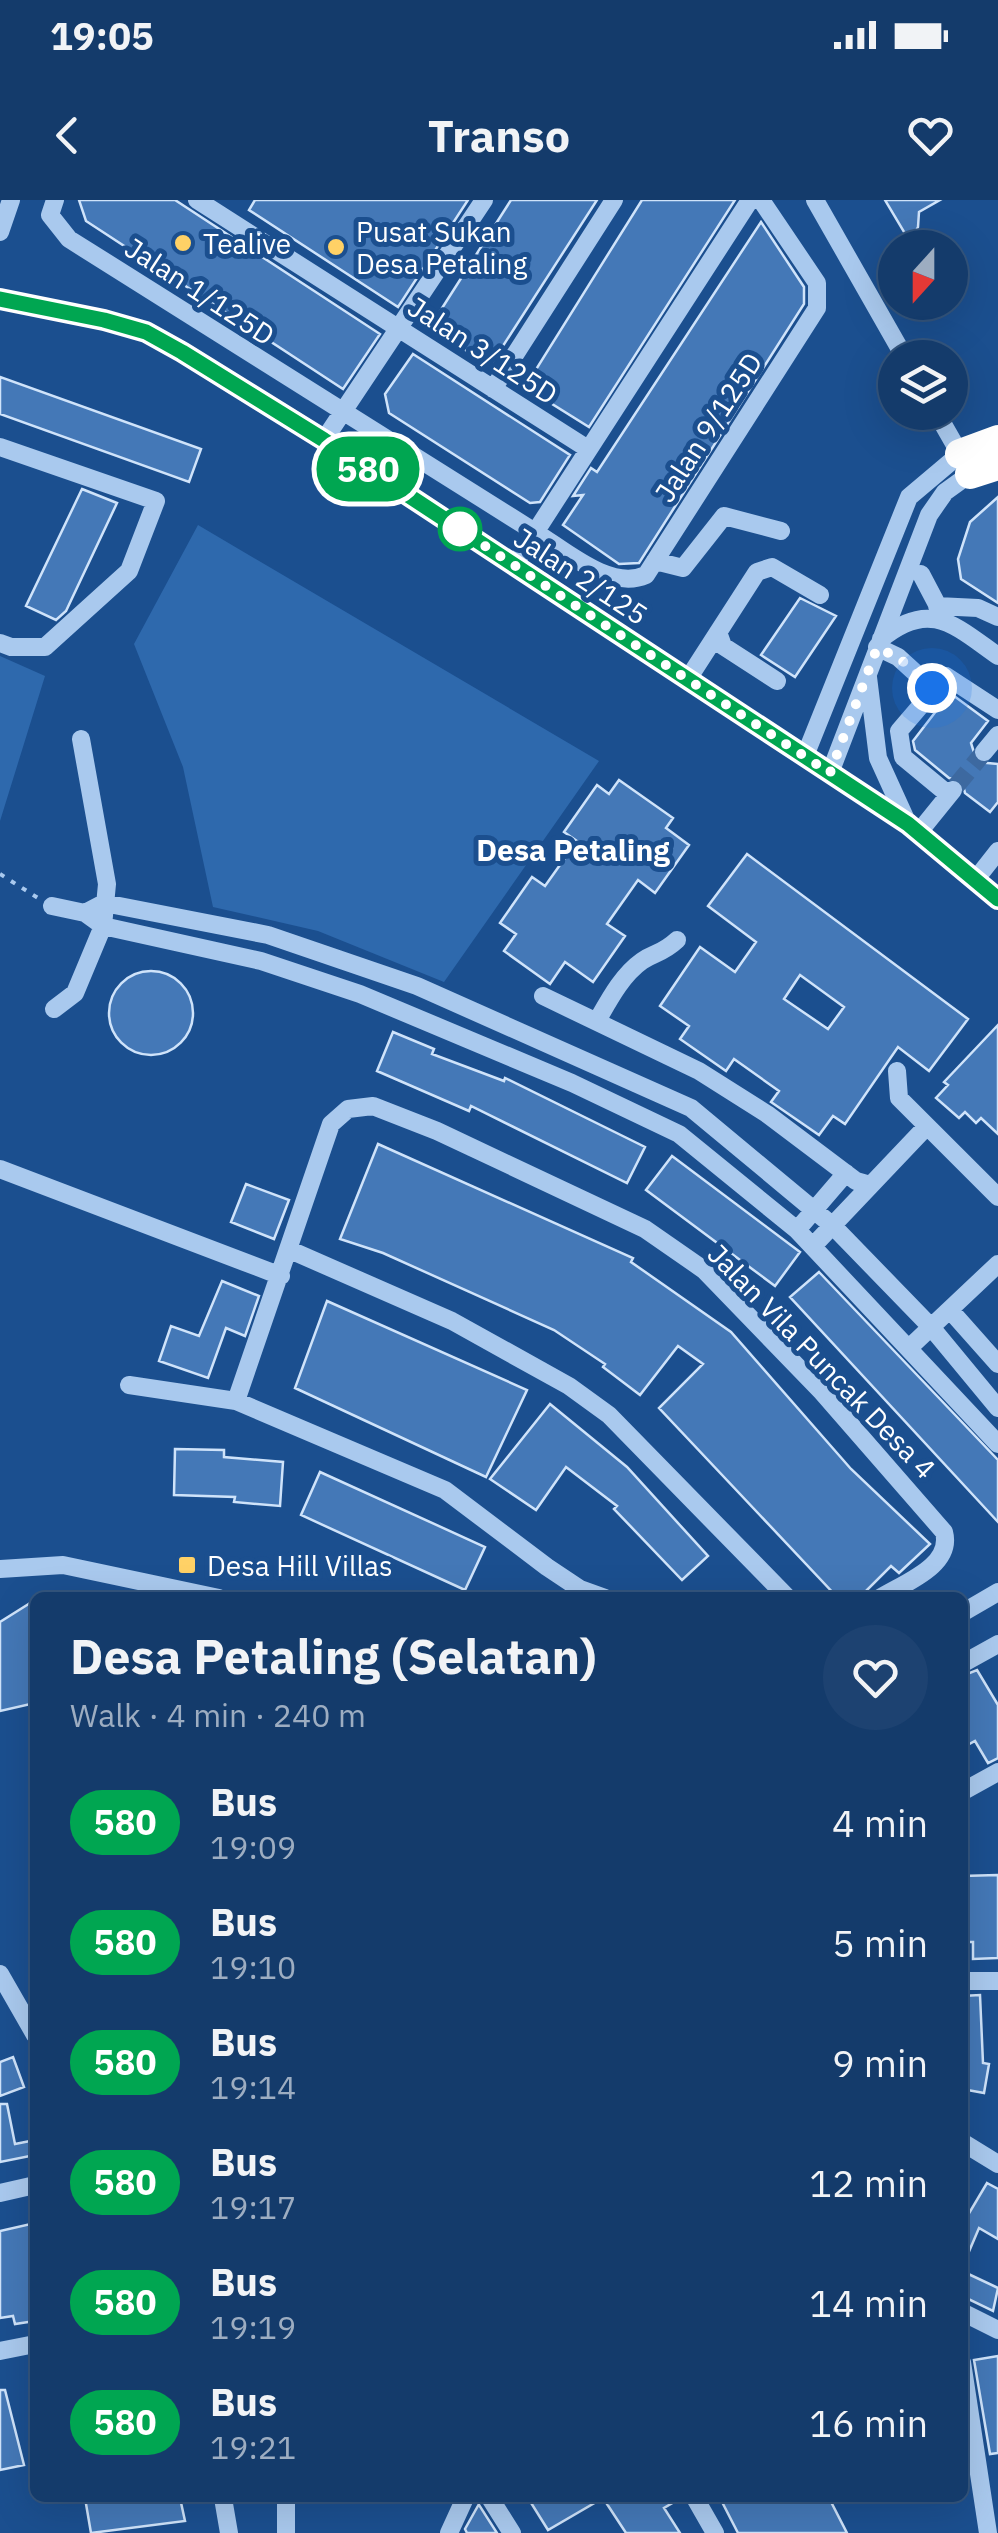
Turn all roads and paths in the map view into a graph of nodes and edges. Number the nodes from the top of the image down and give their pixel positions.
1 (11, 200) edge
2 (56, 200) edge
3 (197, 200) edge
4 (484, 200) edge
5 (614, 200) edge
6 (750, 200) edge
7 (761, 200) edge
8 (816, 200) edge
9 (0, 232) edge
10 (0, 300) edge
11 (398, 328) junction
12 (895, 340) edge
13 (493, 388) junction
14 (341, 414) junction
15 (950, 430) edge
16 (324, 440) junction
17 (998, 440) edge
18 (0, 447) edge
19 (588, 449) junction
20 (976, 464) edge
21 (535, 532) junction
22 (781, 532) dead end
23 (655, 561) junction
24 (514, 565) junction
25 (921, 574) dead end
26 (820, 595) dead end
27 (942, 613) junction
28 (998, 616) edge
29 (718, 632) junction
30 (0, 643) edge
31 (878, 644) junction
32 (998, 656) edge
33 (868, 672) junction
34 (688, 679) junction
35 (777, 680) dead end
36 (932, 688) junction
37 (998, 710) edge
38 (998, 735) edge
39 (81, 739) dead end
40 (984, 752) tunnel mouth
41 (806, 756) junction
42 (830, 773) junction
43 (914, 828) junction
44 (998, 851) edge
45 (0, 874) edge
46 (976, 879) junction
47 (998, 899) edge
48 (104, 903) junction
49 (52, 906) joint
50 (85, 913) junction
51 (103, 926) junction
52 (677, 940) dead end
53 (418, 986) junction
54 (543, 996) dead end
55 (54, 1009) dead end
56 (409, 1012) junction
57 (597, 1021) junction
58 (898, 1071) dead end
59 (927, 1126) junction
60 (0, 1169) edge
61 (846, 1174) junction
62 (870, 1185) junction
63 (998, 1197) edge
64 (816, 1210) junction
65 (833, 1226) junction
66 (797, 1230) junction
67 (813, 1246) junction
68 (290, 1250) junction
69 (998, 1264) edge
70 (281, 1276) junction
71 (950, 1310) junction
72 (930, 1327) junction
73 (910, 1347) junction
74 (998, 1364) edge
75 (129, 1385) dead end
76 (236, 1401) junction
77 (998, 1408) edge
78 (998, 1444) edge
79 (0, 1570) edge
80 (192, 1592) edge
81 (588, 1592) edge
82 (782, 1592) edge
83 (890, 1592) edge
84 (998, 1592) edge
85 (968, 1610) edge
86 (998, 1644) edge
87 (968, 1661) edge
88 (998, 1772) edge
89 (968, 1789) edge
90 (0, 1974) edge
91 (968, 1981) edge
92 (998, 1981) edge
93 (30, 2027) edge
94 (968, 2146) edge
95 (998, 2164) edge
96 (30, 2186) edge
97 (0, 2193) edge
98 (968, 2315) edge
99 (998, 2330) edge
100 (30, 2345) edge
101 (0, 2351) edge
102 (968, 2401) edge
103 (224, 2502) edge
104 (286, 2502) edge
105 (463, 2502) edge
106 (493, 2502) edge
107 (697, 2502) edge
108 (228, 2533) edge
109 (286, 2533) edge
110 (448, 2533) edge
111 (512, 2533) edge
112 (716, 2533) edge
113 (988, 2533) edge

1 - 9 street
2 - 14 street, Jalan 1/125D
3 - 11 street, Jalan 3/125D
4 - 11 street
5 - 13 street
6 - 19 street
7 - 23 street, Jalan 9/125D
8 - 12 street
10 - 16 street, Jalan 2/125
11 - 13 street, Jalan 3/125D
11 - 14 street
13 - 19 street, Jalan 3/125D
14 - 16 street
14 - 21 street
15 - 20 street
16 - 24 street, Jalan 2/125
17 - 20 highway
18 - 30 street
19 - 21 street
20 - 31 street
20 - 41 street
21 - 23 street
21 - 24 street
22 - 23 street
24 - 34 street, Jalan 2/125
25 - 27 street
26 - 29 street
27 - 28 street
27 - 31 street
27 - 32 street
29 - 34 street
29 - 35 street
31 - 33 street
31 - 36 street
33 - 42 street
33 - 43 street
34 - 41 street, Jalan 2/125
36 - 37 street
36 - 43 street
38 - 40 street
39 - 48 street
41 - 42 street, Jalan 2/125
42 - 43 street, Jalan 2/125
43 - 46 street, Jalan 2/125
44 - 46 street
45 - 49 path
46 - 47 street, Jalan 2/125
48 - 50 street
48 - 51 street
48 - 53 street
49 - 50 street
50 - 51 street
51 - 55 street
51 - 56 street
52 - 57 street
53 - 56 street
53 - 64 street
54 - 57 street
56 - 66 street
57 - 61 street
58 - 59 street
59 - 62 street
59 - 63 street
60 - 70 street
61 - 62 street
61 - 64 street
62 - 65 street
64 - 65 street
64 - 66 street
65 - 67 street
65 - 72 street
66 - 67 street
67 - 73 street
68 - 70 street
68 - 82 street
68 - 83 street, Jalan Vila Puncak Desa 4
69 - 71 street
70 - 76 street
71 - 72 street
71 - 74 street
72 - 73 street
72 - 77 street
73 - 78 street
75 - 76 street
76 - 81 street
79 - 80 street
84 - 85 street
86 - 87 street
88 - 89 street
90 - 93 street
91 - 92 street
94 - 95 street
96 - 97 street
98 - 99 street
100 - 101 street
102 - 113 street
103 - 108 street
104 - 109 street
105 - 110 street
106 - 111 street
107 - 112 street

